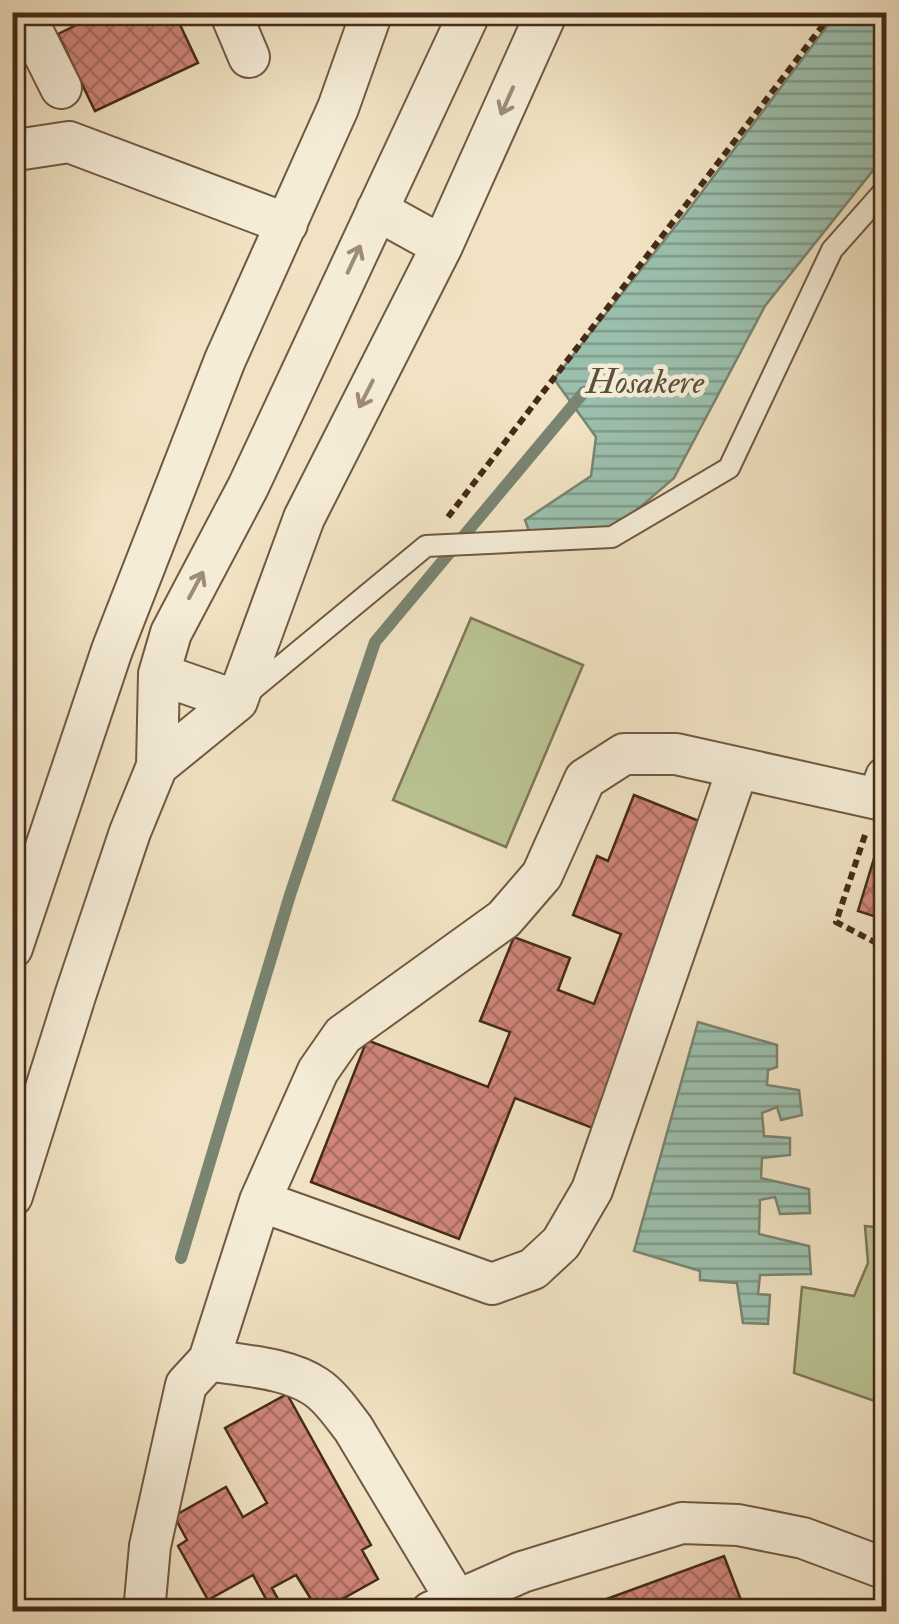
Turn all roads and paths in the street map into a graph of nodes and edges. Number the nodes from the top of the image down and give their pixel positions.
1 (23, 12) edge
2 (230, 12) edge
3 (372, 12) edge
4 (470, 12) edge
5 (548, 12) edge
6 (833, 12) edge
7 (249, 56) dead end
8 (61, 88) dead end
9 (23, 149) dead end
10 (886, 189) edge
11 (377, 210) junction
12 (287, 224) junction
13 (442, 246) junction
14 (248, 487) junction
15 (304, 518) junction
16 (426, 546) junction
17 (158, 674) junction
18 (237, 701) junction
19 (157, 766) junction
20 (738, 768) junction
21 (882, 788) edge
22 (12, 948) edge
23 (886, 948) edge
24 (886, 1091) edge
25 (886, 1107) edge
26 (12, 1196) edge
27 (260, 1201) junction
28 (209, 1360) junction
29 (886, 1569) edge
30 (444, 1606) edge
31 (144, 1612) edge

1 - 8 street
2 - 7 street
3 - 12 street
4 - 11 street
5 -> 13 street
6 - 16 path
9 - 12 street
10 - 16 lane
11 - 13 street
14 -> 11 street
12 - 22 street
13 -> 15 street
14 - 15 street
17 -> 14 street
15 - 18 street
16 - 18 lane
17 - 18 street
17 - 19 street
18 - 19 street
19 - 26 street
20 - 21 street
20 - 27 street
20 - 27 street
21 - 23 path
24 - 25 path
27 - 28 street
28 - 30 street
28 - 31 street
29 - 30 street

